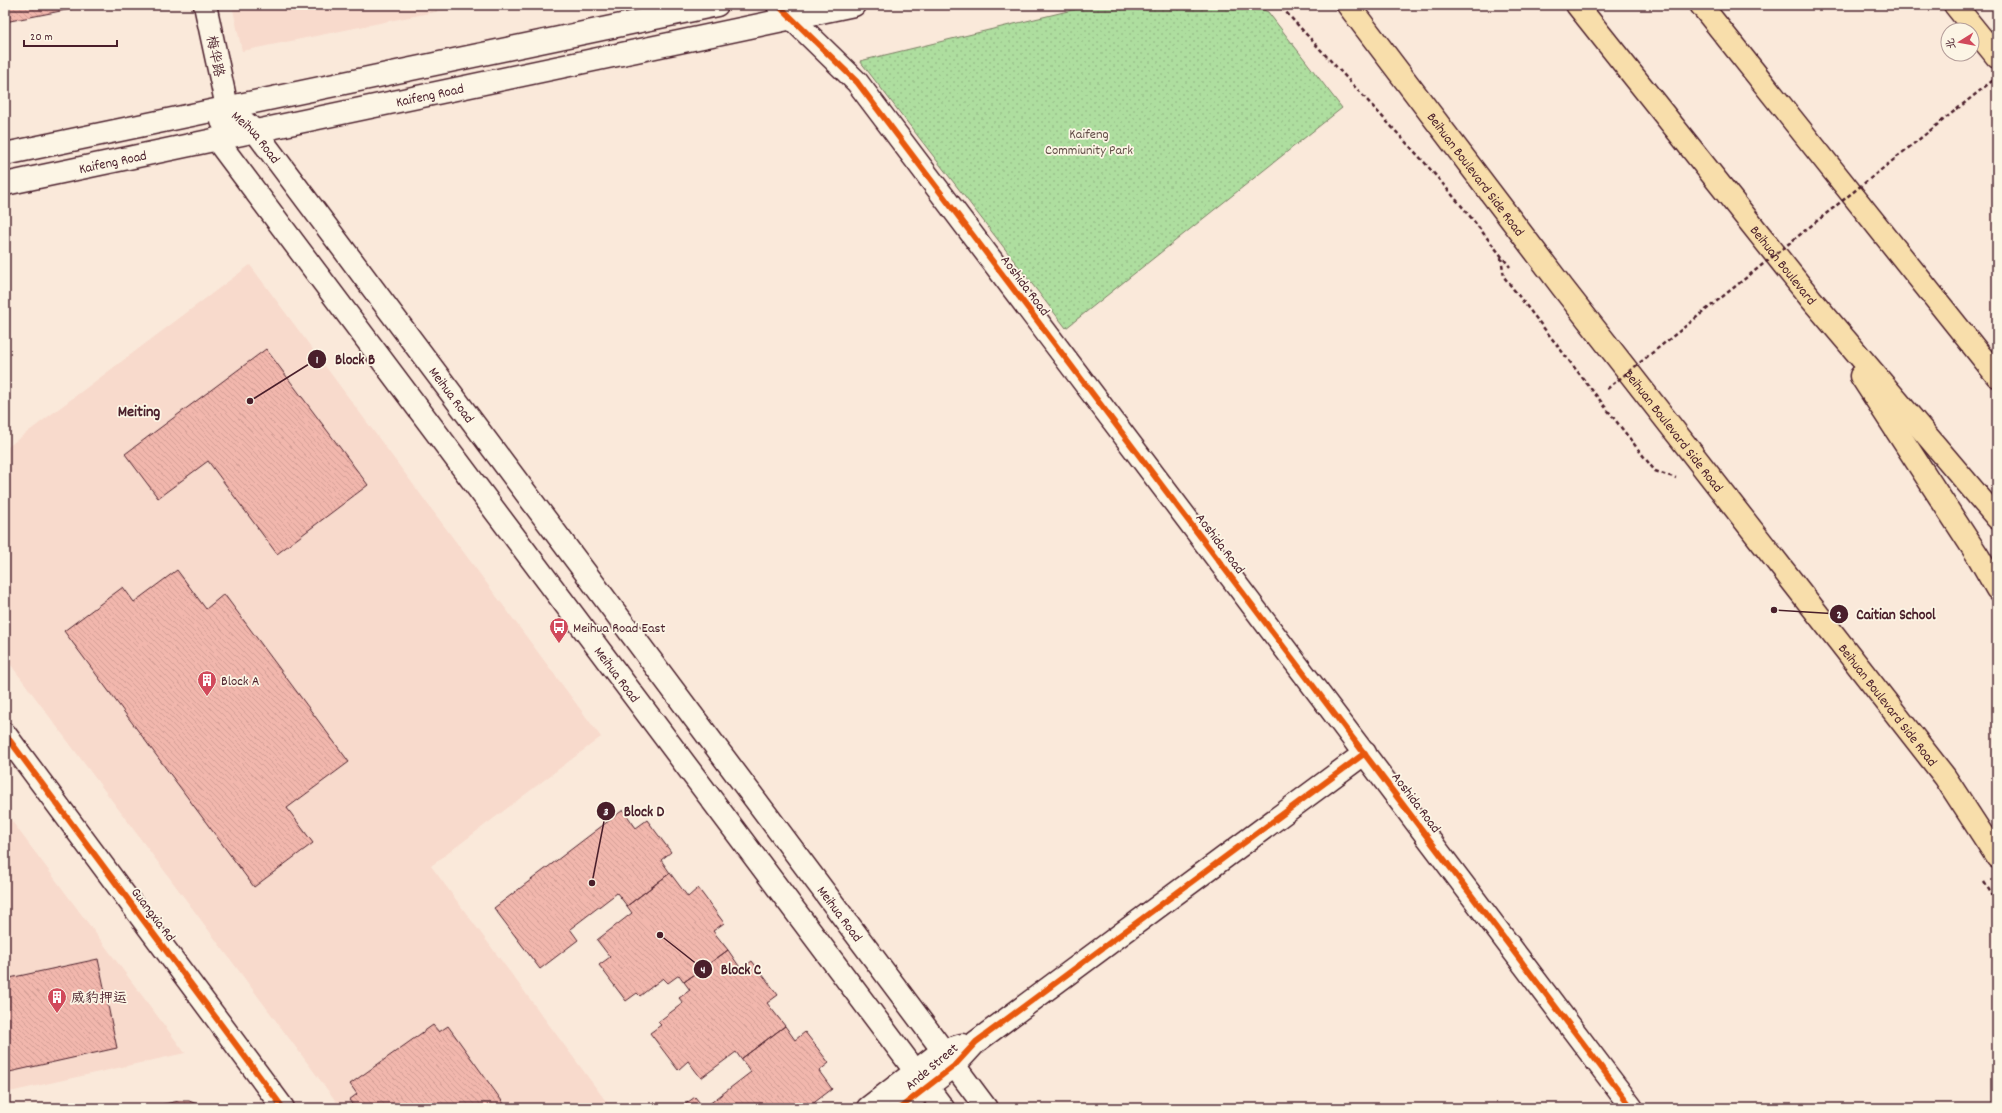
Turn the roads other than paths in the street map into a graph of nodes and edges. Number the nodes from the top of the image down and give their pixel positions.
1 (205, 5) edge
2 (717, 5) edge
3 (854, 5) edge
4 (1348, 5) edge
5 (1577, 5) edge
6 (1701, 5) edge
7 (1955, 5) edge
8 (785, 12) edge
9 (1997, 57) edge
10 (227, 107) junction
11 (255, 131) junction
12 (216, 139) junction
13 (5, 154) edge
14 (5, 184) edge
15 (1811, 299) junction
16 (1997, 376) edge
17 (1997, 518) edge
18 (1997, 589) edge
19 (5, 734) edge
20 (1365, 753) junction
21 (1997, 857) edge
22 (948, 1059) junction
23 (921, 1079) junction
24 (283, 1108) edge
25 (868, 1108) edge
26 (900, 1108) edge
27 (943, 1108) edge
28 (986, 1108) edge
29 (1632, 1108) edge

1 - 10 main road, 梅华路
2 - 10 main road, Kaifeng Road
3 - 8 main road, Kaifeng Road
4 - 21 main road, Beihuan Boulevard Side Road
5 - 15 main road, Beihuan Boulevard
6 - 16 main road
7 - 9 main road
8 - 11 main road, Kaifeng Road
8 - 20 main road, Aoshida Road
10 - 11 main road, Meihua Road
10 - 12 main road, Meihua Road
10 - 13 main road, Kaifeng Road
11 - 12 main road, Kaifeng Road
11 - 22 main road, Meihua Road
12 - 14 main road, Kaifeng Road
12 - 23 main road, Meihua Road
15 - 17 main road, Beihuan Boulevard
15 - 18 main road
19 - 24 main road, Guangxia Rd
20 - 22 main road, Ande Street
20 - 29 main road, Aoshida Road
22 - 23 main road, Ande Street
22 - 28 main road, Meihua Road
23 - 25 main road, Ande Street
23 - 26 main road, Ande Street
23 - 27 main road, Meihua Road

